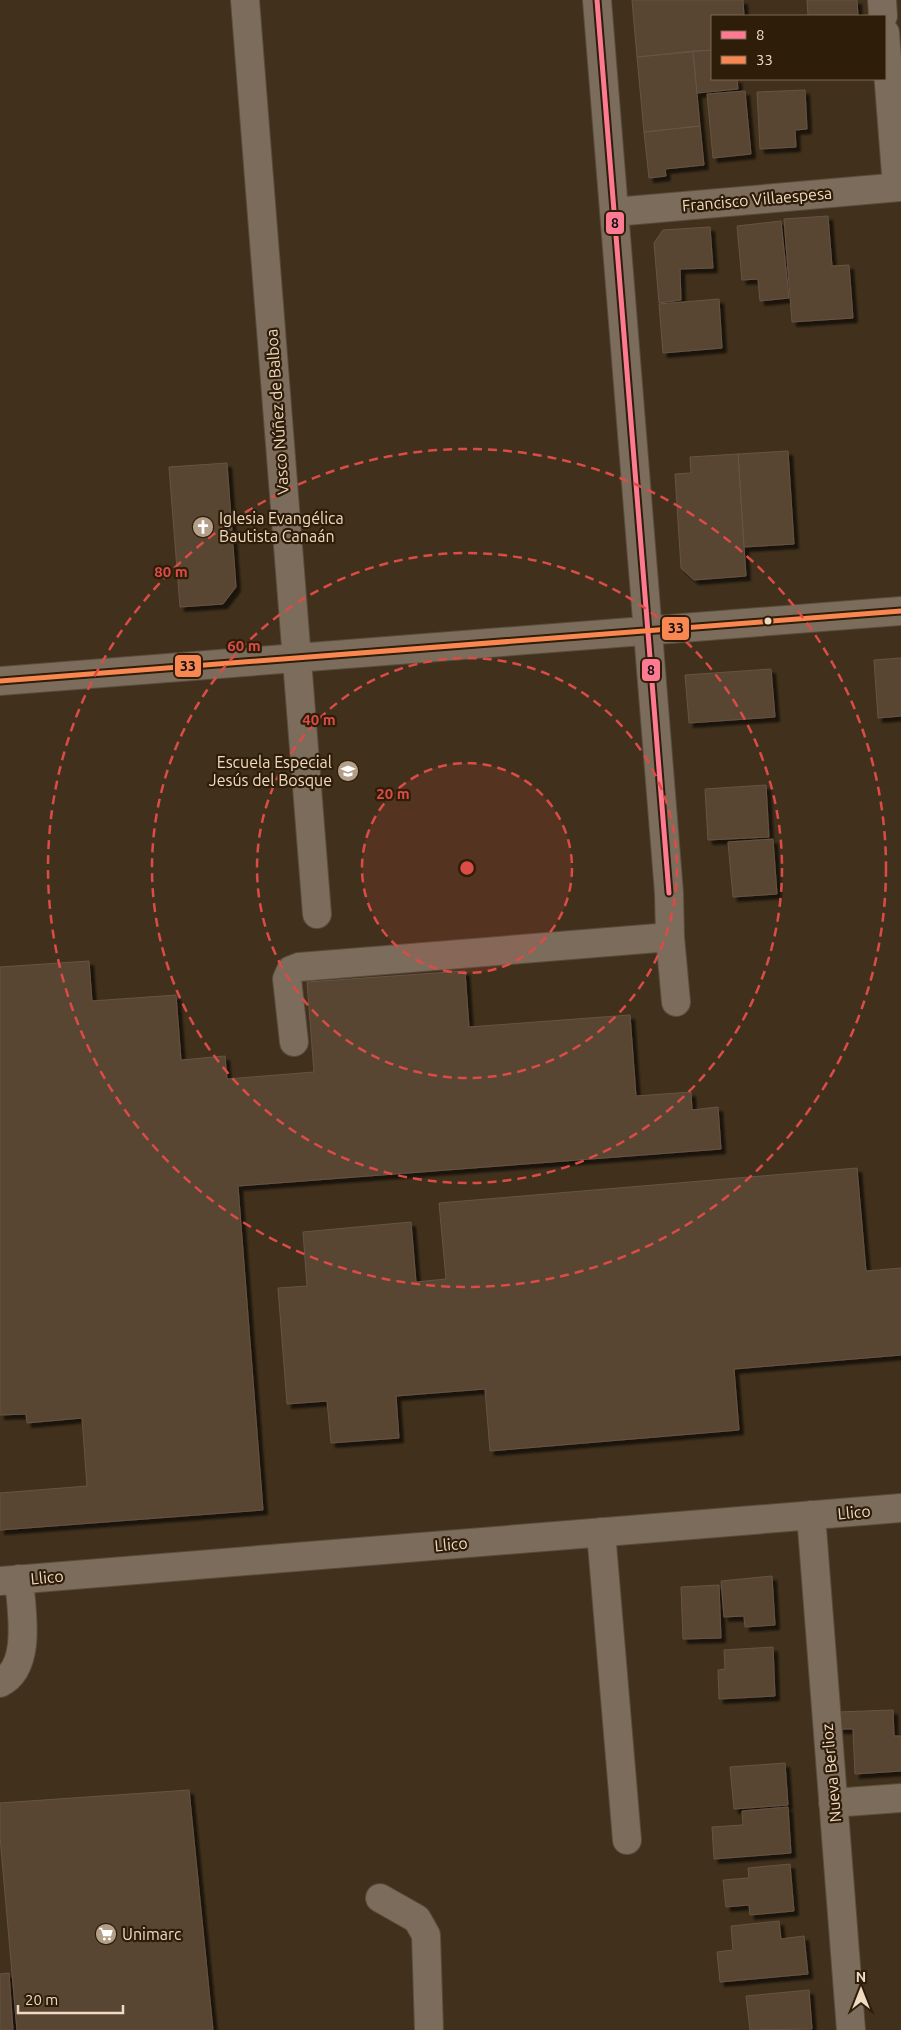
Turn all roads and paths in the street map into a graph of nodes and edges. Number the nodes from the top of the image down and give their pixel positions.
1 (245, 0) edge
2 (597, 0) edge
3 (882, 0) edge
4 (883, 15) edge
5 (886, 44) edge
6 (899, 187) edge
7 (614, 212) junction
8 (901, 611) edge
9 (648, 630) junction
10 (296, 658) junction
11 (0, 682) edge
12 (317, 914) dead end
13 (670, 938) junction
14 (676, 1002) dead end
15 (294, 1042) dead end
16 (901, 1508) edge
17 (811, 1516) junction
18 (601, 1532) junction
19 (9, 1580) edge
20 (0, 1683) edge
21 (901, 1798) edge
22 (833, 1803) junction
23 (627, 1840) dead end
24 (380, 1898) dead end
25 (429, 2030) edge
26 (851, 2030) edge

1 - 10 street, Vasco Núñez de Balboa
2 - 7 street
3 - 4 street
5 - 6 street
6 - 7 street, Francisco Villaespesa
7 - 9 street
8 - 9 street
9 - 10 street
9 - 13 street
10 - 11 street
10 - 12 street, Vasco Núñez de Balboa
13 - 14 street
13 - 15 street
16 - 17 street, Llico
17 - 18 street, Llico
17 - 22 street, Nueva Berlioz
18 - 19 street, Llico
18 - 23 street
19 - 20 street
21 - 22 street
22 - 26 street, Nueva Berlioz
24 - 25 street

